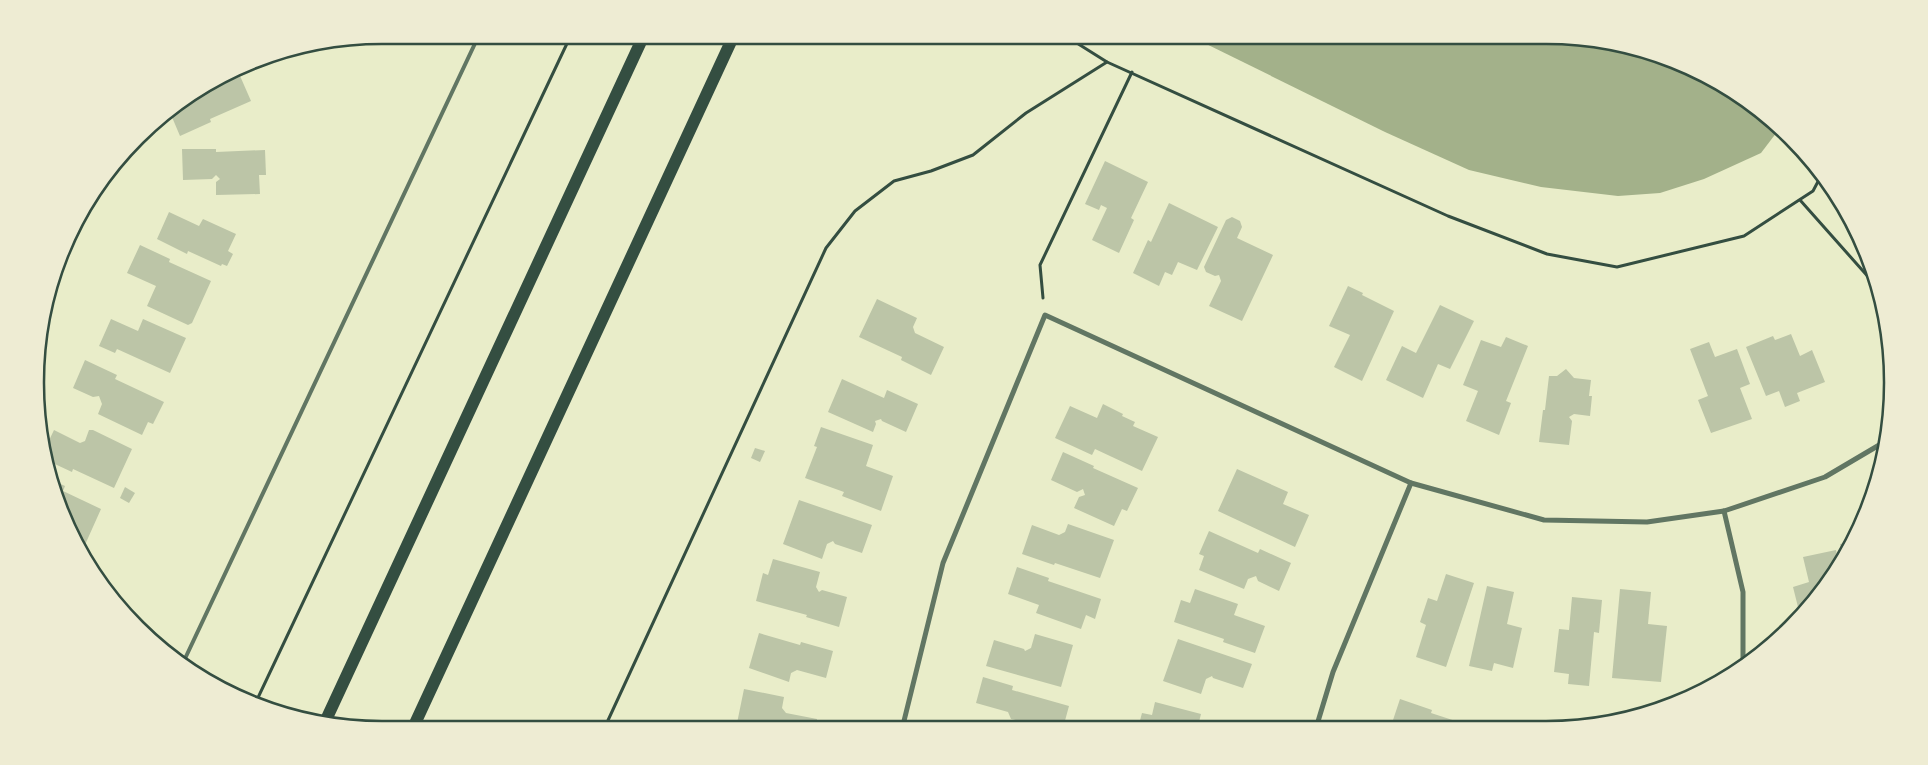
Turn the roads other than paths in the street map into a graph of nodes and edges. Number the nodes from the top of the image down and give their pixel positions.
1 (475, 44) edge
2 (640, 44) edge
3 (730, 44) edge
4 (1878, 445) edge
5 (1411, 483) junction
6 (1724, 511) junction
7 (185, 658) edge
8 (1743, 658) edge
9 (327, 716) edge
10 (416, 721) edge
11 (904, 721) edge
12 (1318, 721) edge

1 - 7 lane
2 - 9 main road
3 - 10 main road
4 - 6 street
5 - 6 street
5 - 11 street
5 - 12 street
6 - 8 street

